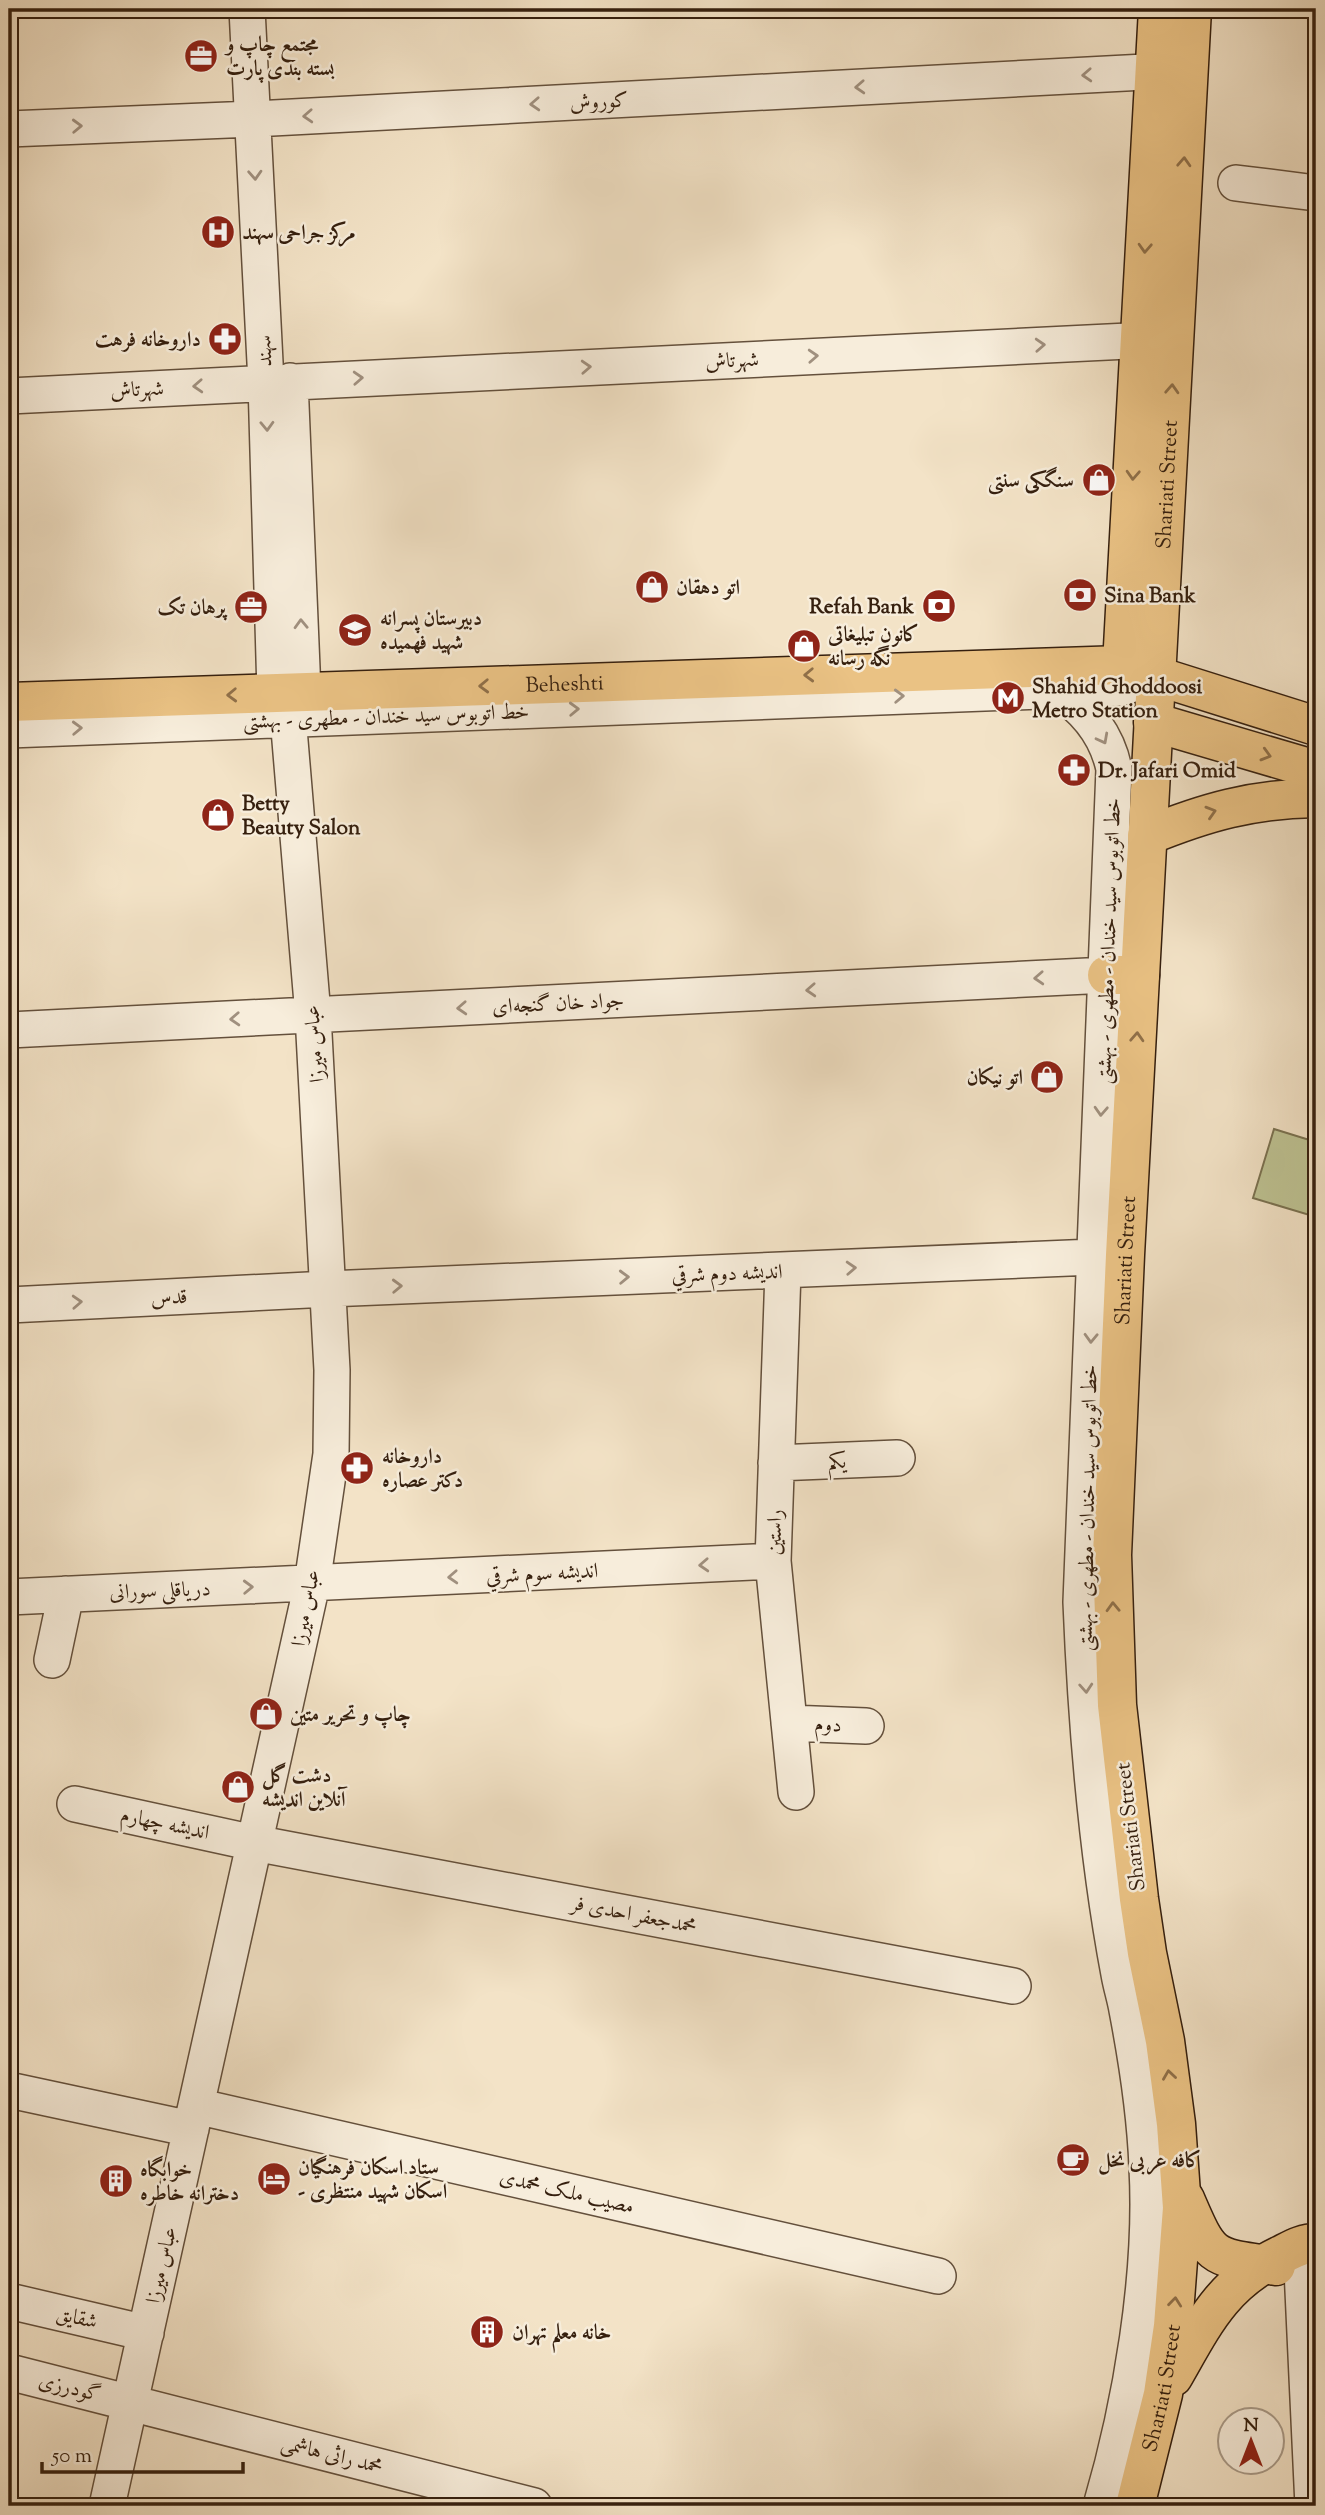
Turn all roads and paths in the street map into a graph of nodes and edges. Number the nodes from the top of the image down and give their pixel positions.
1 (247, 9) edge
2 (1158, 9) edge
3 (1192, 9) edge
4 (1172, 70) junction
5 (253, 119) junction
6 (9, 129) edge
7 (1236, 183) dead end
8 (1316, 193) edge
9 (1157, 340) junction
10 (278, 382) junction
11 (9, 396) edge
12 (1122, 665) junction
13 (1157, 677) junction
14 (1057, 690) junction
15 (288, 700) junction
16 (9, 702) edge
17 (1153, 722) junction
18 (1316, 726) edge
19 (9, 730) edge
20 (1316, 770) edge
21 (1316, 798) edge
22 (1147, 836) junction
23 (1124, 975) junction
24 (313, 1015) junction
25 (9, 1030) edge
26 (1110, 1256) junction
27 (783, 1271) junction
28 (328, 1289) junction
29 (9, 1305) edge
30 (897, 1458) dead end
31 (776, 1463) junction
32 (773, 1561) junction
33 (312, 1584) junction
34 (65, 1594) junction
35 (9, 1597) edge
36 (52, 1660) dead end
37 (789, 1723) junction
38 (866, 1726) dead end
39 (796, 1792) dead end
40 (75, 1804) dead end
41 (254, 1843) junction
42 (1013, 1986) dead end
43 (9, 2090) edge
44 (193, 2117) junction
45 (1181, 2188) junction
46 (1312, 2260) edge
47 (1262, 2264) junction
48 (937, 2276) dead end
49 (9, 2301) edge
50 (146, 2333) junction
51 (9, 2372) edge
52 (1163, 2393) junction
53 (130, 2402) junction
54 (107, 2506) edge
55 (534, 2506) edge
56 (1101, 2506) edge
57 (1135, 2506) edge
58 (1313, 2506) edge

1 - 5 street, سهند
2 - 4 main road, Shariati Street
3 - 4 main road, Shariati Street
4 -> 5 street, کوروش
4 - 9 main road, Shariati Street
6 -> 5 street, کوروش
5 -> 10 street, سهند
7 - 8 street
10 -> 9 street, شهرتاش
9 -> 12 main road, Shariati Street
13 -> 9 main road, Shariati Street
10 -> 11 street, شهرتاش
10 - 15 street, سهند
12 - 13 main road
12 -> 15 main road, Beheshti
13 - 14 street, خط اتوبوس سید خندان - مطهری - بهشتی
13 - 17 main road, Shariati Street
13 - 18 main road
15 -> 14 street, خط اتوبوس سید خندان - مطهری - بهشتی
14 -> 23 street, خط اتوبوس سید خندان - مطهری - بهشتی
15 -> 16 main road, Beheshti
19 -> 15 street, خط اتوبوس سید خندان - مطهری - بهشتی
15 - 24 street, عباس میرزا
17 -> 20 main road
17 - 22 main road, Shariati Street
22 -> 21 main road
22 - 23 main road, Shariati Street
23 -> 24 street, جواد خان گنجه‌ای
23 - 26 main road, Shariati Street
24 -> 25 street, جواد خان گنجه‌ای
24 - 28 street, عباس میرزا
27 -> 26 street, انديشه دوم شرقي
45 -> 26 main road, Shariati Street
26 -> 56 street, خط اتوبوس سید خندان - مطهری - بهشتی
28 -> 27 street, انديشه دوم شرقي
27 - 31 street, راستین
29 -> 28 street, قدس
28 - 33 street, عباس میرزا
30 - 31 street, یکم
31 - 32 street, راستین
32 -> 33 street, اندیشه سوم شرقي
32 - 37 street, راستین
34 -> 33 street, دریاقلی سورانی
33 - 41 street, عباس میرزا
34 - 35 street, دریاقلی سورانی
34 - 36 street
37 - 38 street, دوم
37 - 39 street, راستین
40 - 41 street, اندیشه چهارم
41 - 42 street, محمدجعفر احدی فر
41 - 44 street, عباس میرزا
43 - 44 street, مصیب ملک محمدی
44 - 48 street, مصیب ملک محمدی
44 - 50 street, عباس میرزا
45 - 47 main road
52 -> 45 main road, Shariati Street
46 - 47 main road
46 - 58 street
47 - 52 main road
49 - 50 street, شقایق
50 - 53 street, عباس میرزا
51 - 53 street, گودرزی
52 - 57 main road, Shariati Street
53 - 54 street, عباس میرزا
53 - 55 street, محمد راثی هاشمی

